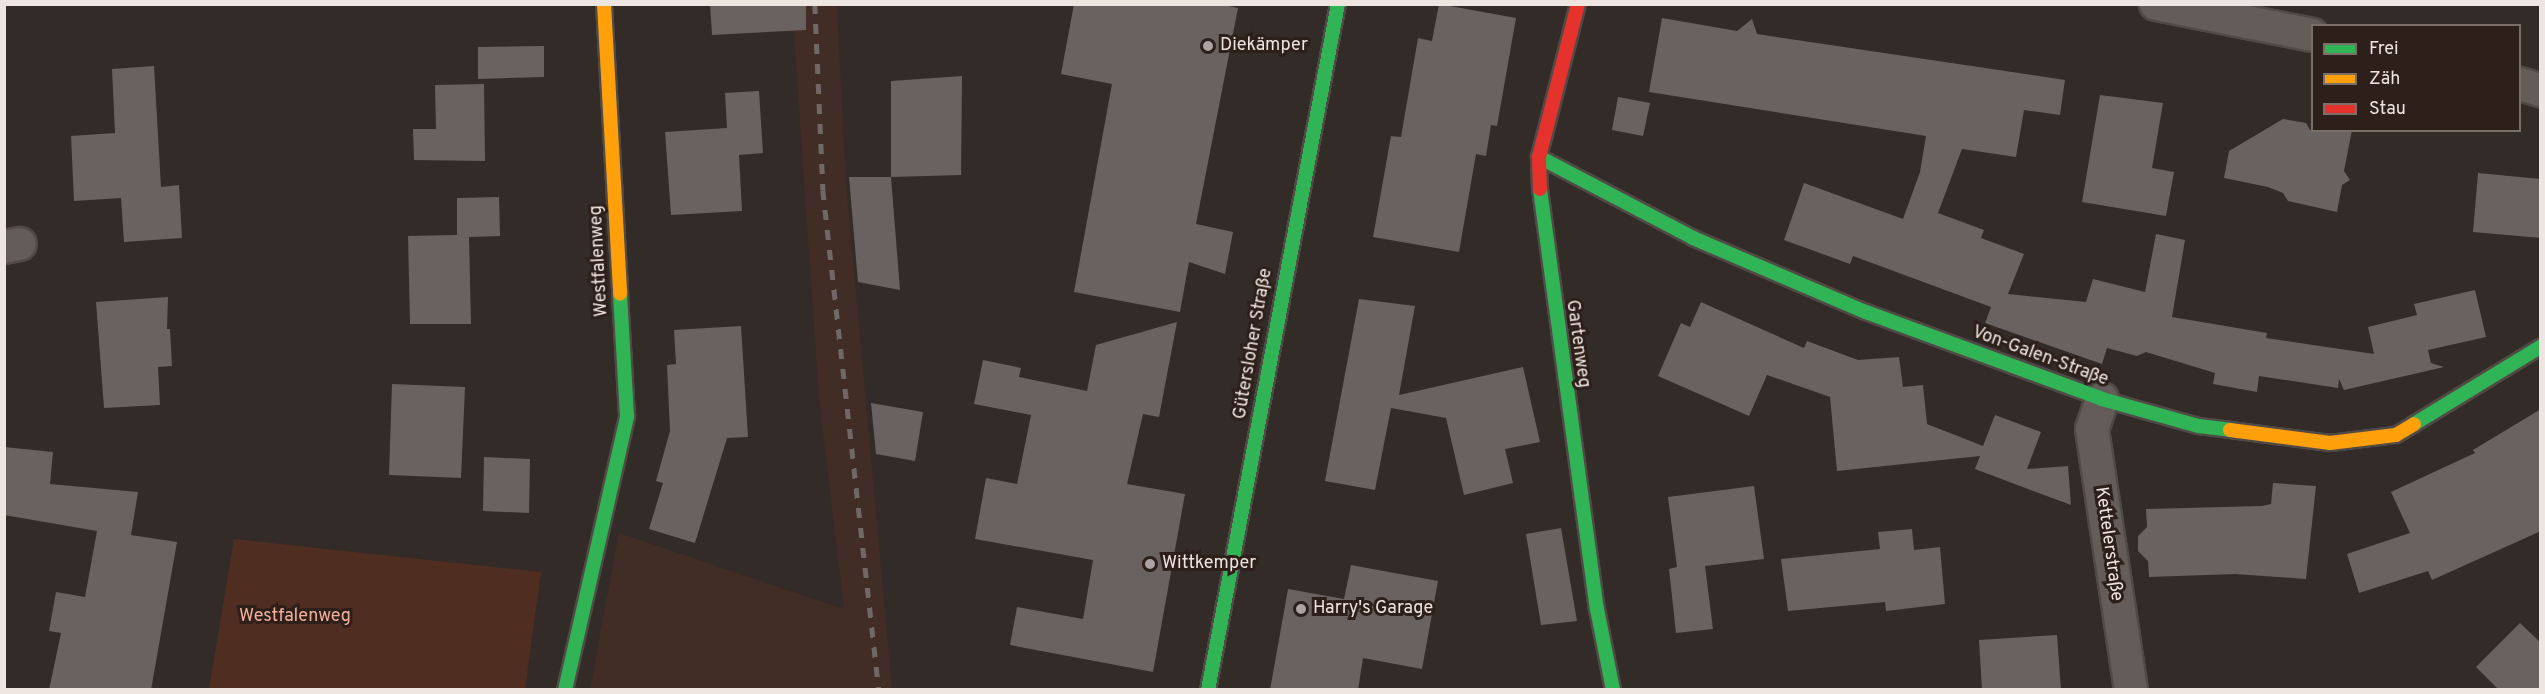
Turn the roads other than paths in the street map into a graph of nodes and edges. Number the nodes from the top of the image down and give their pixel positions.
1 (603, 4) edge
2 (1338, 4) edge
3 (1578, 4) edge
4 (2156, 4) edge
5 (2223, 10) edge
6 (2311, 34) edge
7 (2521, 84) edge
8 (2541, 90) edge
9 (1539, 158) junction
10 (2541, 347) edge
11 (2102, 399) junction
12 (565, 690) edge
13 (1208, 690) edge
14 (1613, 690) edge
15 (2131, 690) edge

1 - 12 street, Westfalenweg
2 - 13 street, Gütersloher Straße
3 - 9 street, Gartenweg
4 - 5 street
5 - 6 street
7 - 8 street
9 - 11 street, Von-Galen-Straße
9 - 14 street, Gartenweg
10 - 11 street, Von-Galen-Straße
11 - 15 street, Kettelerstraße

